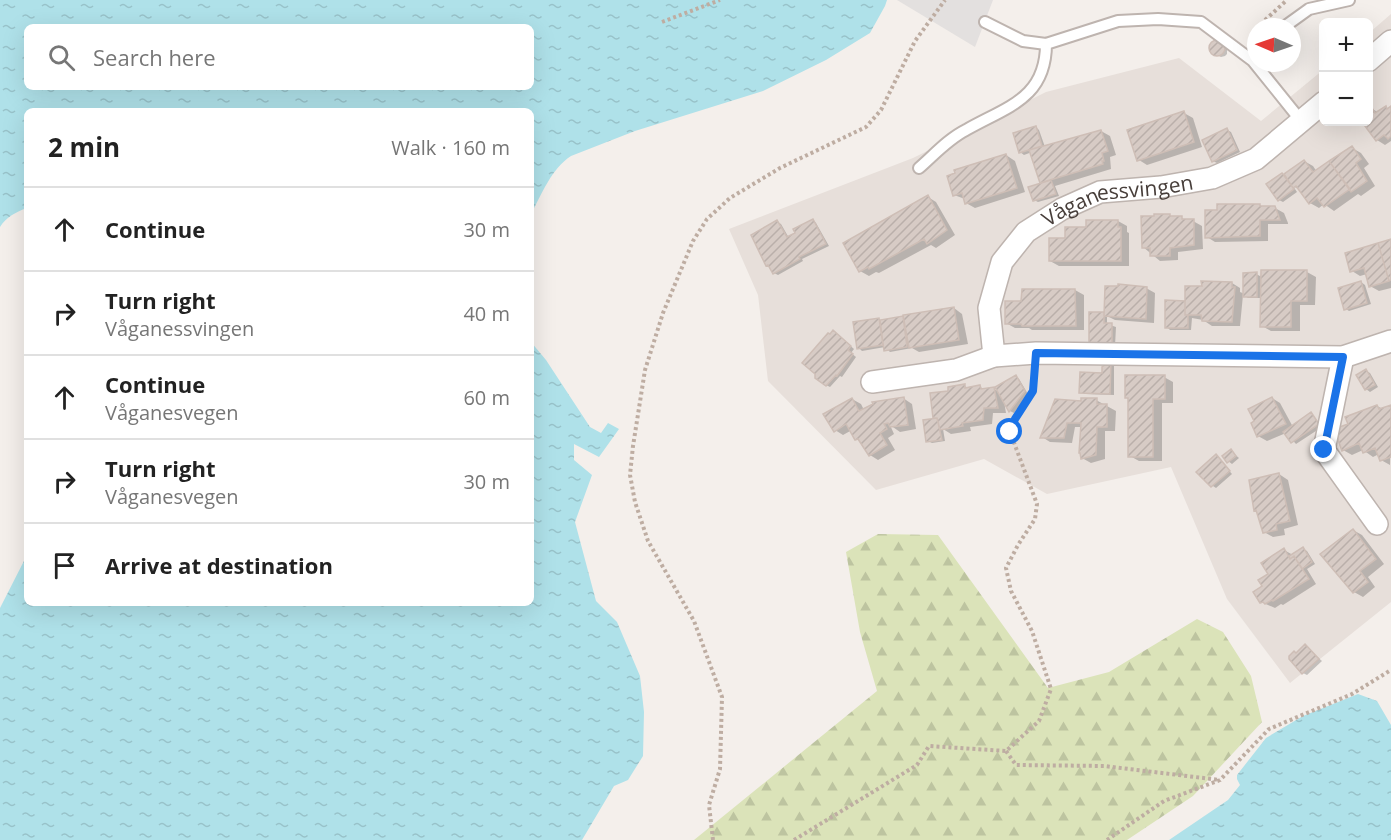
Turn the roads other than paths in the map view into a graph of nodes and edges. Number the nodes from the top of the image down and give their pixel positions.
1 (1349, 0) edge
2 (1296, 18) edge
3 (985, 21) dead end
4 (1391, 41) edge
5 (1046, 44) junction
6 (1247, 54) edge
7 (1373, 57) edge
8 (1264, 72) edge
9 (1319, 106) edge
10 (1302, 122) junction
11 (919, 168) dead end
12 (1391, 341) edge
13 (994, 356) junction
14 (1343, 357) junction
15 (872, 382) dead end
16 (1377, 524) dead end

1 - 2 lane
3 - 5 lane
4 - 7 street
5 - 6 lane
5 - 11 lane
8 - 10 lane
9 - 10 street, Våganessvingen
10 - 13 street, Våganessvingen
12 - 14 street
13 - 14 street
13 - 15 street
14 - 16 street

